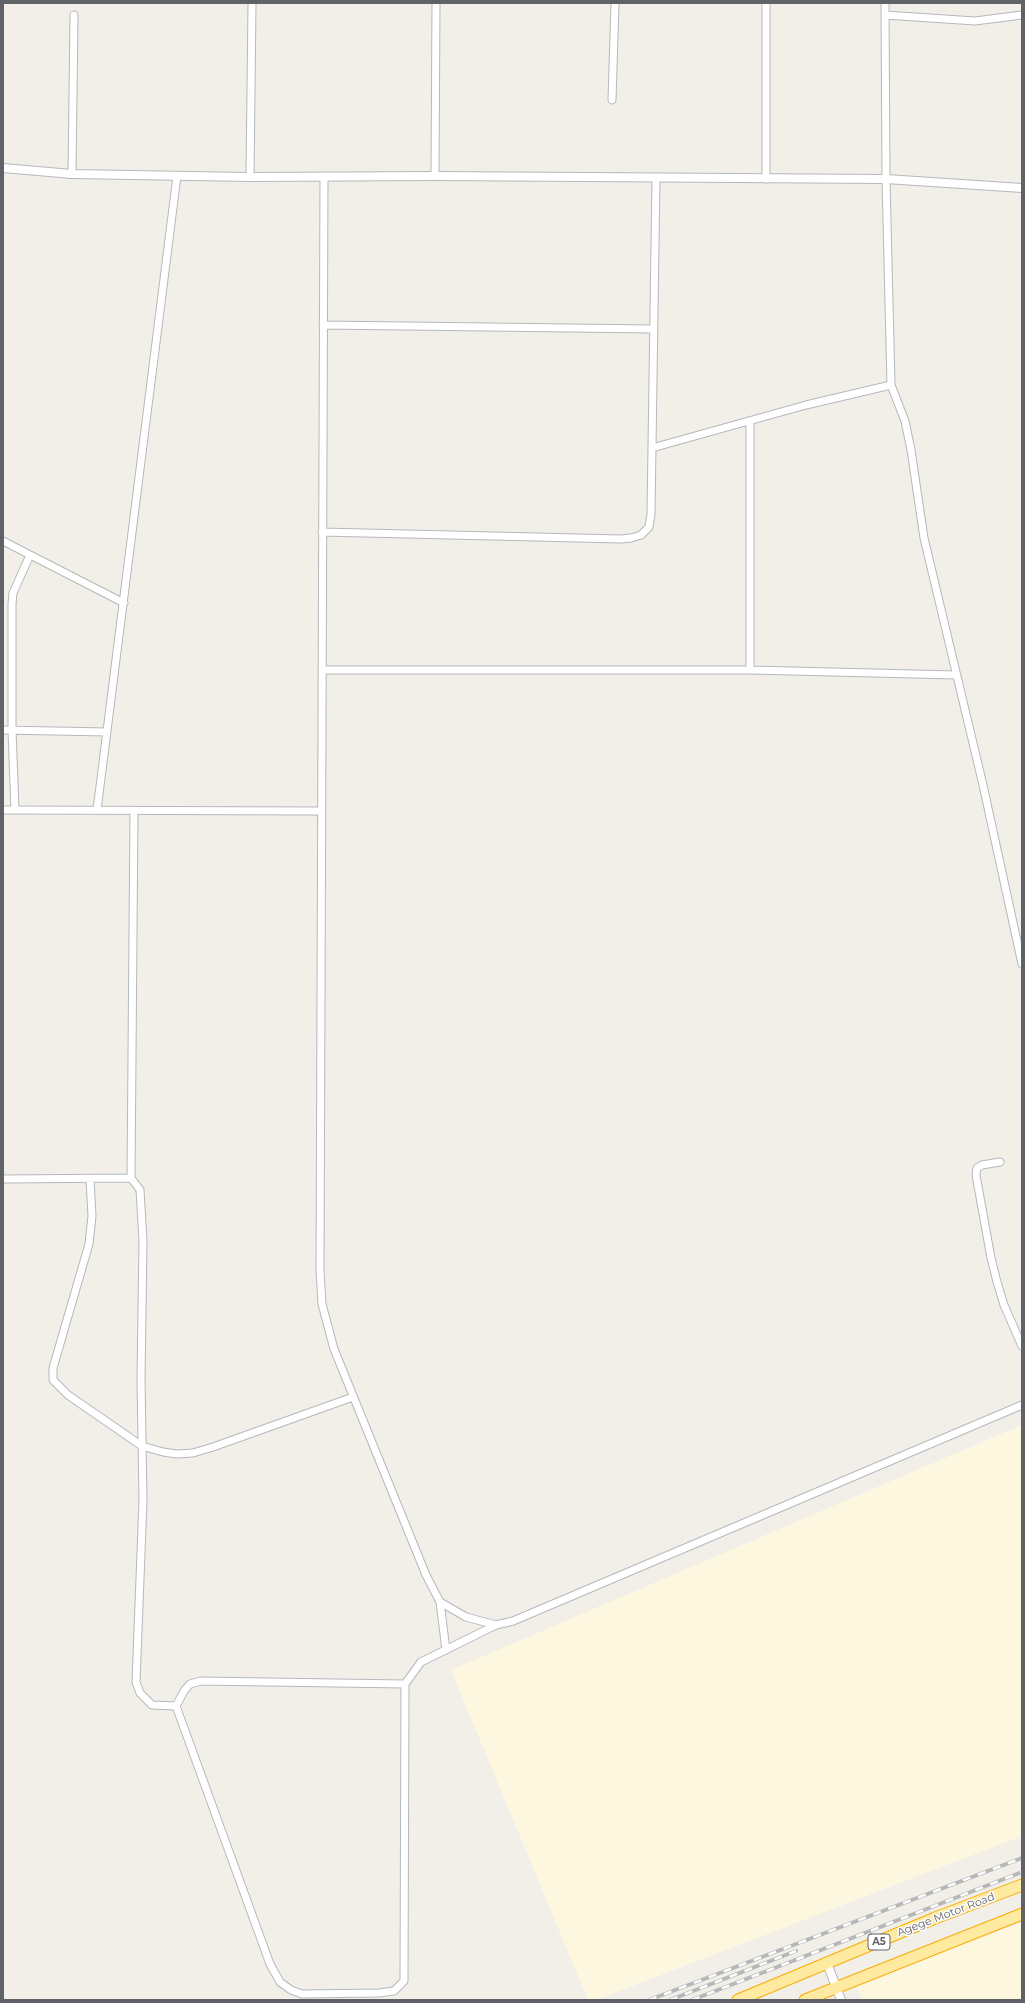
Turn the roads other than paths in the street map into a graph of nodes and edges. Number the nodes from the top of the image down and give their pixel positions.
1 (252, 3) edge
2 (436, 3) edge
3 (615, 3) edge
4 (766, 3) edge
5 (885, 3) edge
6 (74, 15) dead end
7 (885, 15) junction
8 (1022, 15) edge
9 (612, 100) dead end
10 (3, 168) edge
11 (72, 174) junction
12 (177, 176) junction
13 (324, 176) junction
14 (435, 176) junction
15 (250, 177) junction
16 (656, 178) junction
17 (766, 178) junction
18 (886, 179) junction
19 (1022, 188) edge
20 (324, 324) junction
21 (653, 329) junction
22 (891, 384) junction
23 (750, 422) junction
24 (652, 448) junction
25 (322, 532) junction
26 (3, 541) edge
27 (30, 555) junction
28 (124, 603) junction
29 (322, 670) junction
30 (750, 670) junction
31 (956, 675) junction
32 (3, 730) edge
33 (12, 730) junction
34 (107, 732) junction
35 (3, 810) edge
36 (15, 810) junction
37 (97, 810) junction
38 (134, 811) junction
39 (321, 811) junction
40 (1022, 964) edge
41 (1000, 1162) dead end
42 (131, 1178) junction
43 (3, 1179) edge
44 (90, 1179) junction
45 (1022, 1346) edge
46 (353, 1397) junction
47 (1022, 1406) edge
48 (142, 1446) junction
49 (440, 1602) junction
50 (496, 1625) junction
51 (446, 1650) junction
52 (405, 1684) junction
53 (176, 1706) junction
54 (1022, 1886) edge
55 (1022, 1914) edge
56 (827, 1963) junction
57 (836, 1988) junction
58 (738, 2000) edge
59 (805, 2000) edge
60 (841, 2000) edge

1 - 15 street
2 - 14 street
3 - 9 street
4 - 17 street
5 - 7 street
6 - 11 street
7 - 8 street
7 - 18 street
10 - 11 street
11 - 12 street
12 - 15 street
12 - 28 street
13 - 14 street
13 - 15 street
13 - 20 street
14 - 16 street
16 - 17 street
16 - 21 street
17 - 18 street
18 - 19 street
18 - 22 street
20 - 21 street
20 - 25 street
21 - 24 street
22 - 23 street
22 - 31 street
23 - 24 street
23 - 30 street
24 - 25 street
25 - 29 street
26 - 27 street
27 - 28 street
27 - 33 street
28 - 34 street
29 - 30 street
29 - 39 street
30 - 31 street
31 - 40 street
32 - 33 street
33 - 34 street
33 - 36 street
34 - 37 street
35 - 36 street
36 - 37 street
37 - 38 street
38 - 39 street
38 - 42 street
39 - 46 street
41 - 45 street
42 - 44 street
42 - 48 street
43 - 44 street
44 - 48 street
46 - 48 street
46 - 49 street
47 - 50 street
48 - 53 street
49 - 50 street
49 - 51 street
50 - 51 street
51 - 52 street
52 - 53 street
52 - 53 street
54 - 56 highway, Agege Motor Road / A5
55 - 57 highway, A5
56 - 57 street
56 - 58 highway, Agege Motor Road / A5
57 - 59 highway, A5
57 - 60 street

